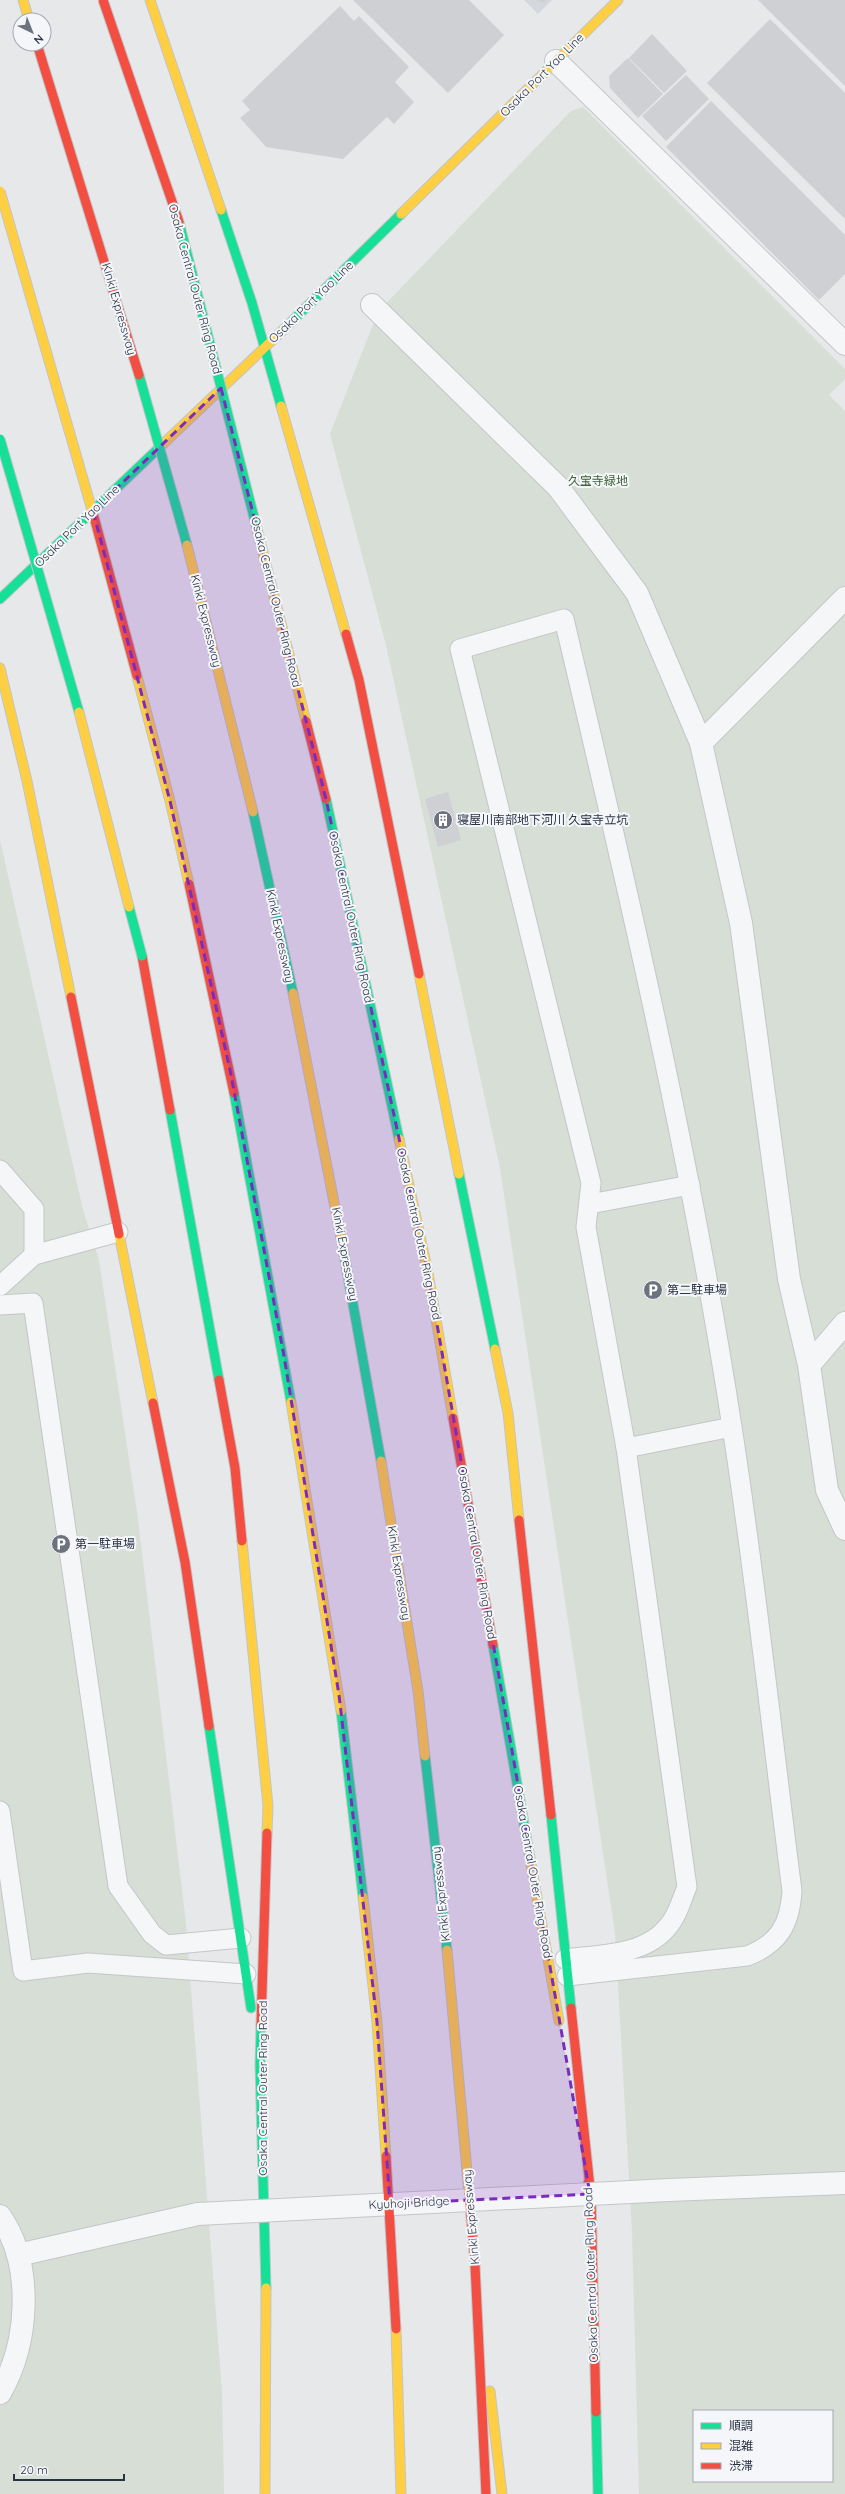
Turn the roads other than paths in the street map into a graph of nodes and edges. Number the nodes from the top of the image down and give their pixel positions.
1 (23, 0) edge
2 (103, 0) edge
3 (150, 0) edge
4 (161, 0) edge
5 (618, 0) edge
6 (27, 12) edge
7 (40, 52) edge
8 (556, 61) junction
9 (173, 72) junction
10 (0, 191) edge
11 (372, 305) dead end
12 (845, 344) edge
13 (264, 348) junction
14 (0, 439) edge
15 (845, 598) edge
16 (0, 599) edge
17 (0, 668) edge
18 (701, 743) junction
19 (0, 1170) edge
20 (690, 1185) junction
21 (590, 1204) junction
22 (118, 1232) junction
23 (34, 1255) junction
24 (0, 1286) edge
25 (0, 1305) edge
26 (845, 1323) edge
27 (809, 1365) junction
28 (732, 1427) junction
29 (626, 1448) junction
30 (845, 1528) edge
31 (0, 1811) edge
32 (241, 1938) junction
33 (566, 1968) junction
34 (246, 1974) junction
35 (560, 2030) dead end
36 (260, 2064) junction
37 (568, 2075) dead end
38 (845, 2183) edge
39 (591, 2197) junction
40 (0, 2216) edge
41 (18, 2255) junction
42 (475, 2265) junction
43 (0, 2392) edge
44 (265, 2494) edge
45 (401, 2494) edge
46 (486, 2494) edge
47 (502, 2494) edge
48 (598, 2494) edge

1 - 6 main road
2 - 35 main road, Osaka Central Outer Ring Road, bridge
3 - 9 main road
4 - 9 street
5 - 8 main road, Osaka Port Yao Line
7 - 42 main road, Kinki Expressway, bridge
8 - 12 street
8 - 13 main road, Osaka Port Yao Line
9 - 13 main road
10 - 45 main road, bridge
11 - 18 street
13 - 16 main road, Osaka Port Yao Line
13 - 33 main road
14 - 36 main road, Osaka Central Outer Ring Road, bridge
15 - 18 street
17 - 22 main road
18 - 27 street
19 - 23 lane
20 - 21 lane
20 - 21 lane
20 - 28 lane
21 - 29 lane
22 - 23 lane
22 - 32 main road
23 - 24 lane
25 - 32 lane
26 - 27 street
27 - 30 street
28 - 29 lane
28 - 33 lane
29 - 33 lane
31 - 34 lane
32 - 34 main road
33 - 39 main road
34 - 36 main road
36 - 44 main road, Osaka Central Outer Ring Road
37 - 39 main road, Osaka Central Outer Ring Road
38 - 41 street, Kyuhoji Bridge, bridge
39 - 48 main road, Osaka Central Outer Ring Road
40 - 41 street
41 - 43 street
42 - 46 main road, Kinki Expressway, bridge
42 - 47 main road, bridge

